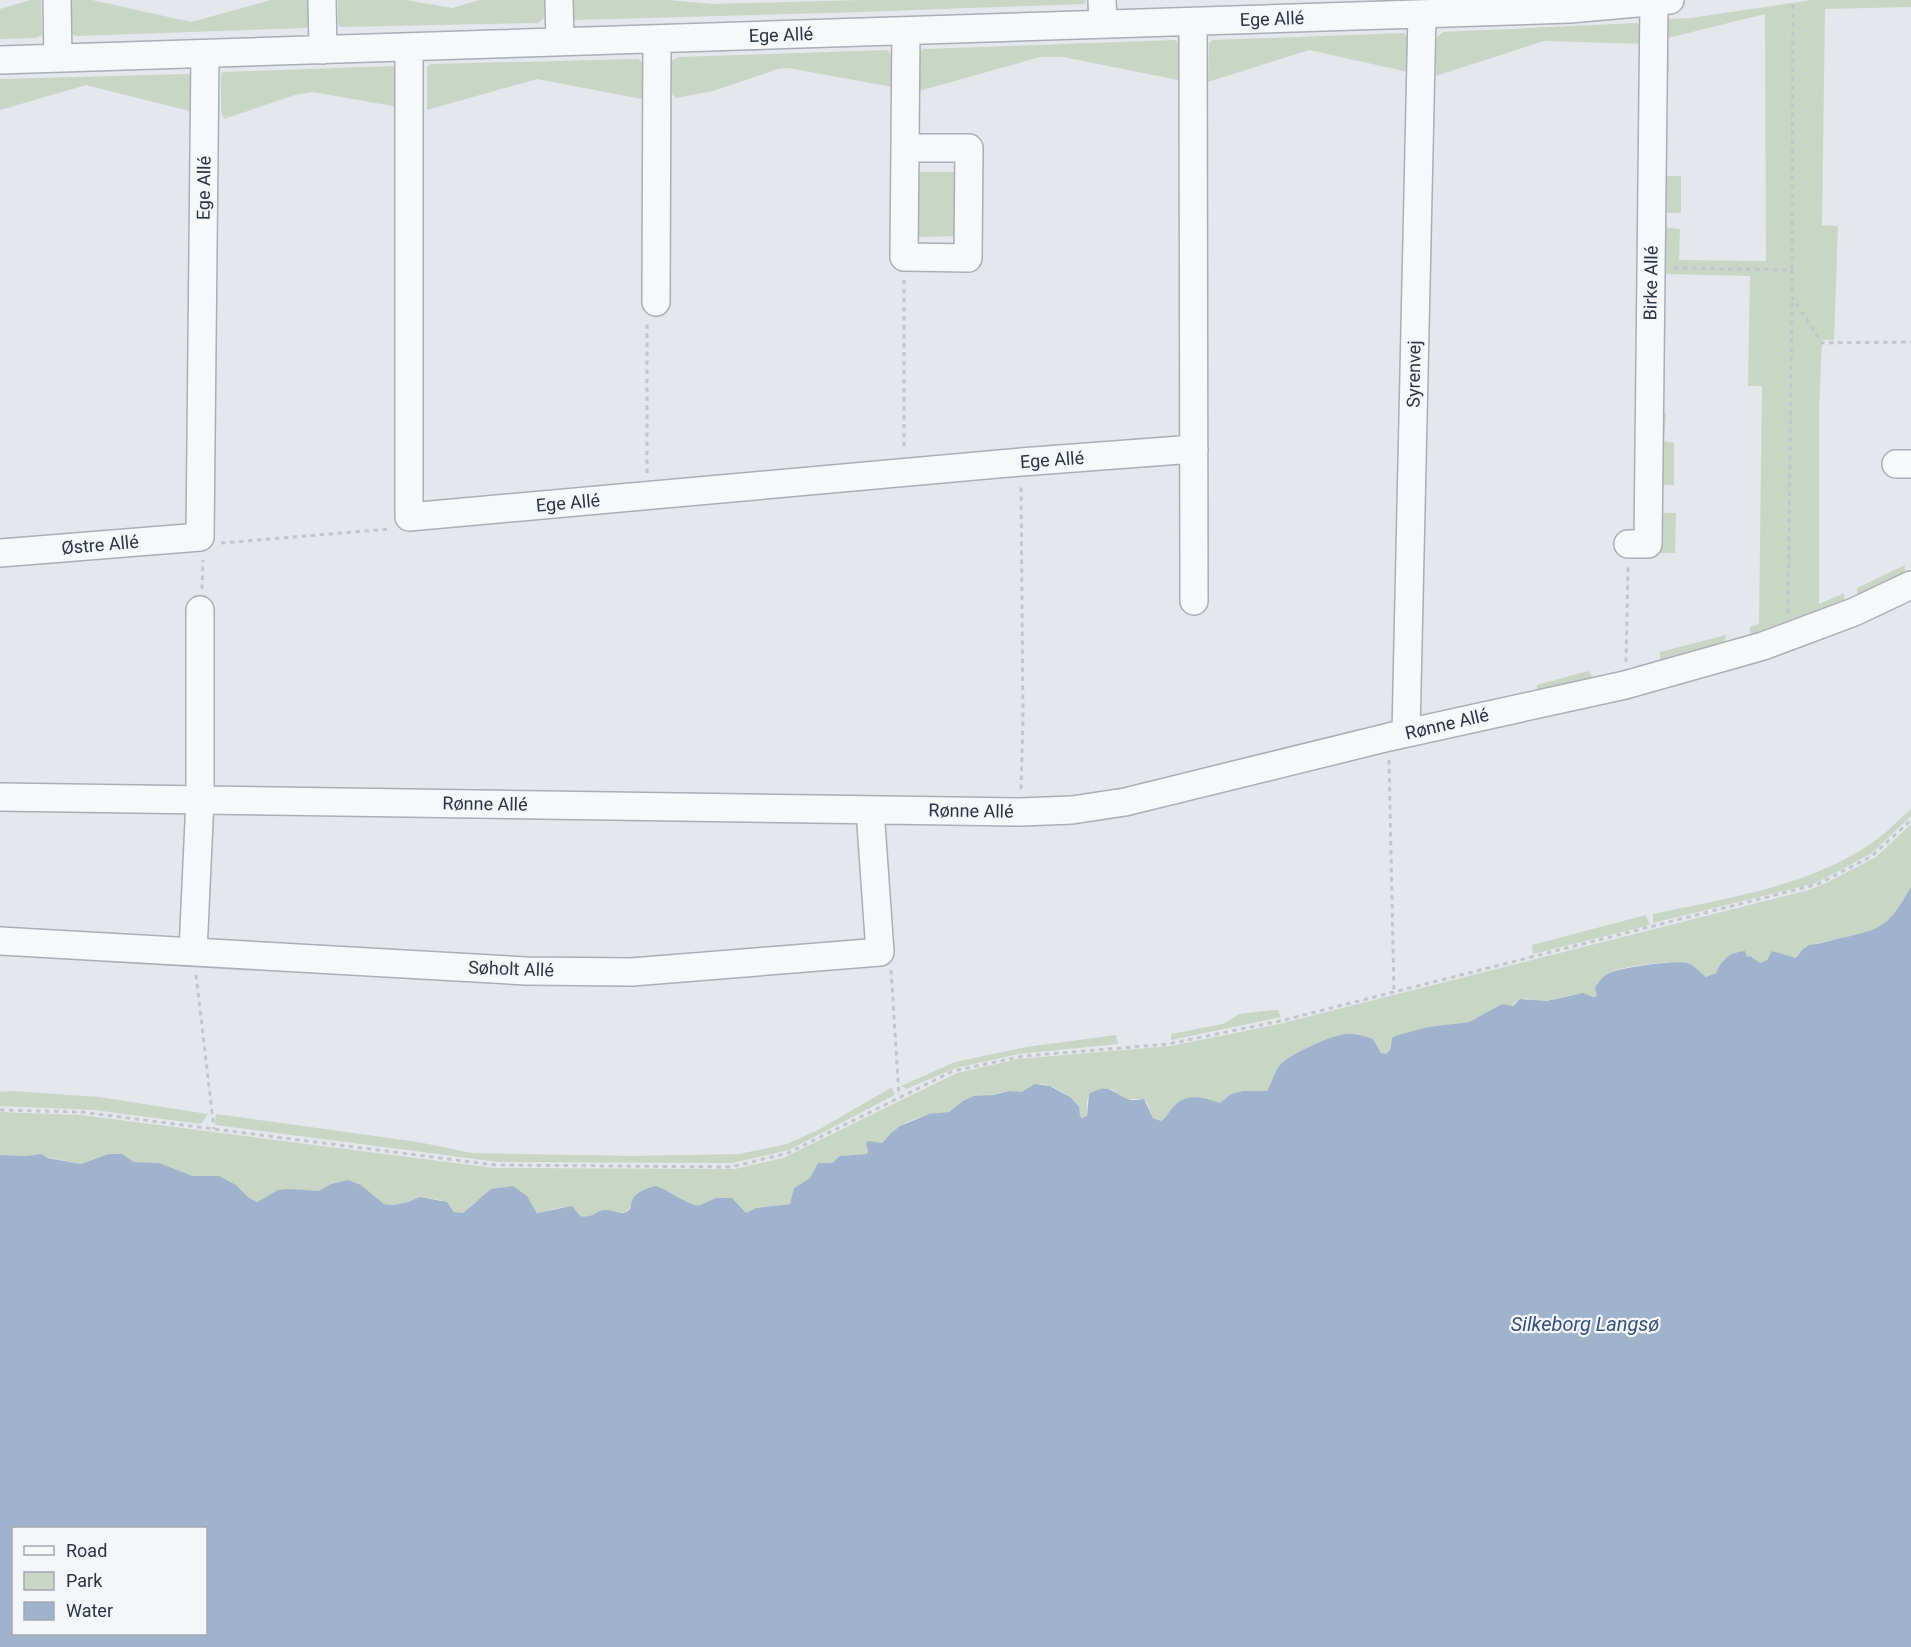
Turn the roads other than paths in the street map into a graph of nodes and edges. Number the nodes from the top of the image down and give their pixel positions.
1 (57, 0) edge
2 (322, 0) edge
3 (559, 0) edge
4 (1662, 1) edge
5 (1570, 5) edge
6 (1314, 9) edge
7 (1102, 12) edge
8 (1422, 14) junction
9 (1193, 22) junction
10 (906, 31) junction
11 (657, 39) junction
12 (560, 42) junction
13 (409, 47) junction
14 (323, 50) junction
15 (205, 54) junction
16 (58, 58) junction
17 (0, 60) edge
18 (905, 148) junction
19 (656, 303) road end
20 (1194, 449) junction
21 (200, 537) joint
22 (1628, 544) road end
23 (0, 553) edge
24 (1911, 585) edge
25 (1194, 601) dead end
26 (200, 610) road end
27 (1397, 735) junction
28 (0, 797) edge
29 (200, 799) junction
30 (870, 810) junction
31 (0, 941) edge
32 (193, 952) junction

1 - 16 street
2 - 14 street
3 - 12 street
4 - 5 street, Ege Allé
4 - 22 street, Birke Allé
5 - 8 street, Ege Allé
6 - 8 street, Ege Allé
6 - 9 street, Ege Allé
7 - 9 street, Ege Allé
7 - 10 street, Ege Allé
8 - 27 street, Syrenvej
9 - 20 street
10 - 11 street, Ege Allé
10 - 18 street
11 - 12 street, Ege Allé
11 - 19 street
12 - 13 street, Ege Allé
13 - 14 street, Ege Allé
13 - 20 street, Ege Allé
14 - 15 street, Ege Allé
15 - 16 street, Ege Allé
15 - 21 street, Ege Allé
16 - 17 street, Ege Allé
18 - 18 street
20 - 25 street
21 - 23 street, Østre Allé
24 - 27 street, Rønne Allé
26 - 29 street
27 - 30 street, Rønne Allé
28 - 29 street, Rønne Allé
29 - 30 street, Rønne Allé
29 - 32 street
30 - 32 street, Søholt Allé
31 - 32 street, Søholt Allé

